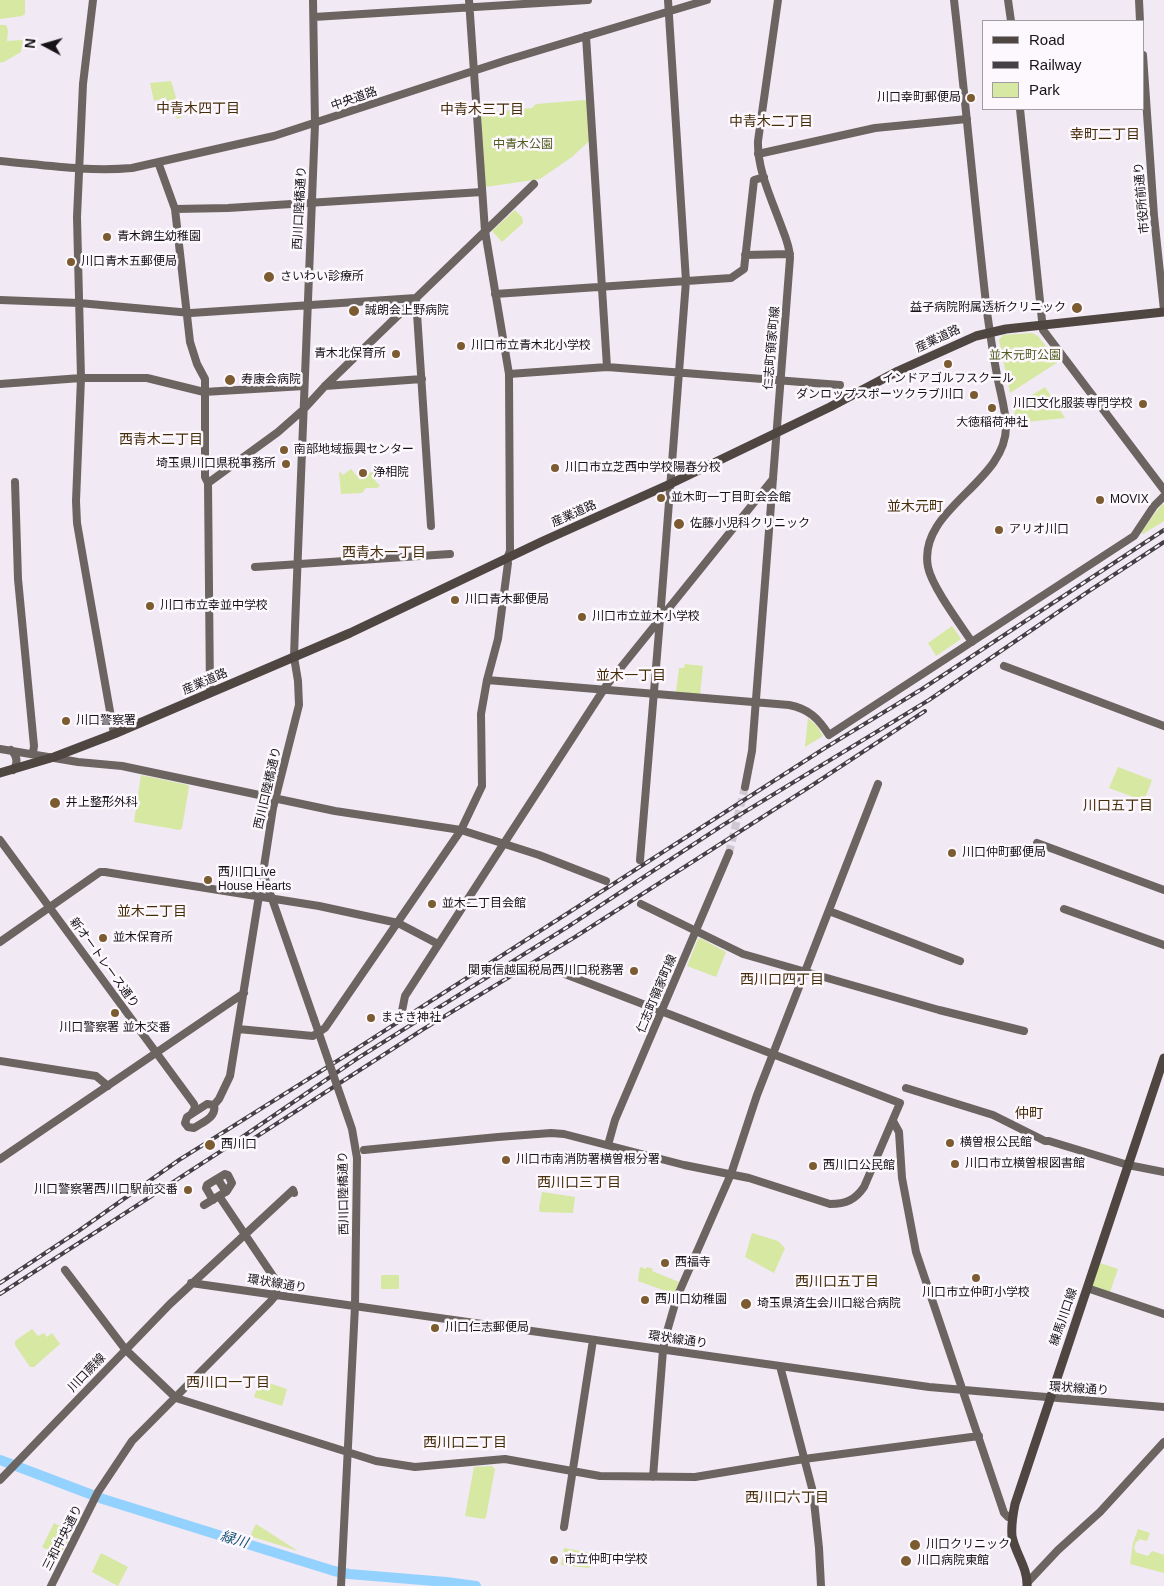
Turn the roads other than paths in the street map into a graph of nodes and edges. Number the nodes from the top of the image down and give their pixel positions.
1 (93, 0) edge
2 (313, 0) edge
3 (588, 0) edge
4 (668, 0) edge
5 (707, 0) edge
6 (778, 0) edge
7 (954, 0) edge
8 (1008, 0) edge
9 (1139, 0) edge
10 (469, 4) edge
11 (669, 12) junction
12 (314, 17) junction
13 (1011, 20) edge
14 (1140, 20) edge
15 (586, 36) junction
16 (1144, 69) edge
17 (474, 71) junction
18 (1020, 110) edge
19 (967, 119) junction
20 (315, 124) junction
21 (758, 154) junction
22 (0, 161) edge
23 (158, 162) junction
24 (79, 168) junction
25 (764, 177) junction
26 (534, 184) dead end
27 (482, 192) junction
28 (312, 203) junction
29 (175, 209) junction
30 (485, 231) junction
31 (790, 254) junction
32 (745, 255) junction
33 (686, 281) junction
34 (602, 286) junction
35 (495, 294) junction
36 (416, 298) junction
37 (0, 300) edge
38 (79, 302) junction
39 (307, 306) junction
40 (1164, 311) edge
41 (187, 312) junction
42 (1042, 325) junction
43 (989, 332) junction
44 (607, 367) junction
45 (678, 373) junction
46 (509, 374) junction
47 (81, 378) junction
48 (422, 379) junction
49 (780, 380) junction
50 (0, 384) edge
51 (840, 385) dead end
52 (304, 386) junction
53 (325, 386) junction
54 (204, 392) junction
55 (303, 410) junction
56 (776, 433) junction
57 (773, 479) junction
58 (15, 482) dead end
59 (208, 483) junction
60 (670, 484) junction
61 (1164, 490) edge
62 (1164, 496) edge
63 (431, 526) dead end
64 (450, 554) dead end
65 (507, 559) junction
66 (296, 564) junction
67 (255, 567) dead end
68 (660, 619) junction
69 (972, 642) junction
70 (294, 657) junction
71 (1004, 666) dead end
72 (487, 680) junction
73 (604, 690) junction
74 (210, 693) junction
75 (654, 694) junction
76 (756, 702) junction
77 (1164, 726) edge
78 (114, 734) junction
79 (0, 749) edge
80 (11, 750) junction
81 (34, 753) junction
82 (54, 758) junction
83 (13, 770) junction
84 (0, 773) edge
85 (878, 784) dead end
86 (745, 787) tunnel mouth
87 (276, 798) junction
88 (461, 830) junction
89 (0, 840) edge
90 (504, 843) junction
91 (1037, 843) dead end
92 (729, 853) tunnel mouth
93 (640, 860) dead end
94 (263, 873) junction
95 (606, 881) dead end
96 (1164, 890) edge
97 (259, 896) junction
98 (272, 899) junction
99 (642, 904) dead end
100 (50, 907) junction
101 (1064, 909) dead end
102 (829, 910) junction
103 (398, 922) junction
104 (696, 931) junction
105 (0, 942) edge
106 (438, 944) junction
107 (1164, 945) edge
108 (960, 960) dead end
109 (544, 966) dead end
110 (804, 972) junction
111 (244, 994) junction
112 (402, 1011) dead end
113 (662, 1012) junction
114 (238, 1029) junction
115 (1024, 1031) dead end
116 (156, 1053) junction
117 (772, 1055) junction
118 (1164, 1058) edge
119 (0, 1061) edge
120 (1162, 1069) edge
121 (108, 1086) junction
122 (906, 1088) dead end
123 (192, 1102) junction
124 (214, 1105) junction
125 (202, 1106) junction
126 (192, 1113) junction
127 (893, 1120) junction
128 (608, 1145) junction
129 (364, 1150) dead end
130 (0, 1158) edge
131 (1128, 1165) junction
132 (1164, 1172) edge
133 (731, 1174) junction
134 (294, 1193) dead end
135 (221, 1194) junction
136 (204, 1205) dead end
137 (244, 1233) junction
138 (65, 1270) dead end
139 (191, 1283) junction
140 (1087, 1288) junction
141 (276, 1295) junction
142 (354, 1306) junction
143 (1164, 1314) edge
144 (593, 1340) junction
145 (125, 1349) junction
146 (663, 1350) junction
147 (780, 1366) junction
148 (963, 1391) junction
149 (176, 1398) junction
150 (1050, 1398) junction
151 (1164, 1407) edge
152 (979, 1436) junction
153 (1164, 1442) edge
154 (348, 1453) junction
155 (804, 1458) junction
156 (573, 1472) junction
157 (653, 1477) junction
158 (0, 1480) edge
159 (1012, 1518) junction
160 (564, 1527) dead end
161 (1027, 1584) edge
162 (51, 1586) edge
163 (341, 1586) edge
164 (821, 1586) edge

1 - 24 street
2 - 12 street, 西川口陸橋通り
3 - 10 street
4 - 11 street
5 - 11 street, 中央道路
6 - 21 street, 仁志町領家町線
7 - 19 street
8 - 13 street
9 - 14 street
10 - 12 street
10 - 17 street
11 - 15 street, 中央道路
11 - 33 street
12 - 20 street, 西川口陸橋通り
15 - 17 street, 中央道路
15 - 34 street
16 - 40 street, 市役所前通り
17 - 20 street, 中央道路
17 - 27 street
18 - 42 street
19 - 21 street
19 - 43 street
20 - 23 street, 中央道路
20 - 28 street, 西川口陸橋通り
21 - 25 street, 仁志町領家町線
22 - 24 street, 中央道路
23 - 24 street, 中央道路
23 - 29 street
24 - 38 street
25 - 31 street, 仁志町領家町線
25 - 32 street
26 - 30 street
27 - 28 street
27 - 30 street
28 - 29 street
28 - 39 street, 西川口陸橋通り
29 - 41 street
30 - 35 street
30 - 36 street
31 - 32 street
31 - 49 street, 仁志町領家町線
32 - 33 street
33 - 34 street
33 - 45 street
34 - 35 street
34 - 44 street
35 - 46 street
36 - 39 street
36 - 48 street
36 - 53 street
37 - 38 street
38 - 41 street
38 - 47 street
39 - 41 street
39 - 52 street, 西川口陸橋通り
40 - 42 main road, 産業道路
41 - 54 street
42 - 43 main road, 産業道路
42 - 61 street
43 - 56 main road, 産業道路
43 - 69 street
44 - 45 street
44 - 46 street
45 - 49 street
45 - 60 street
46 - 65 street
47 - 50 street
47 - 54 street
47 - 78 street
48 - 53 street
48 - 63 street
49 - 51 street
49 - 56 street, 仁志町領家町線
52 - 54 street
52 - 55 street, 西川口陸橋通り
53 - 55 street
54 - 59 street
55 - 59 street
55 - 66 street, 西川口陸橋通り
56 - 57 street, 仁志町領家町線
56 - 60 main road, 産業道路
57 - 68 street
57 - 76 street, 仁志町領家町線
58 - 81 street
59 - 74 street
60 - 65 main road, 産業道路
60 - 68 street
62 - 69 street
64 - 66 street
65 - 70 main road, 産業道路
65 - 72 street
66 - 67 street
66 - 70 street, 西川口陸橋通り
68 - 73 street
68 - 75 street
69 - 76 street
70 - 74 main road, 産業道路
70 - 87 street, 西川口陸橋通り
71 - 77 street
72 - 73 street
72 - 88 street
73 - 75 street
73 - 90 street
74 - 78 main road, 産業道路
75 - 76 street
75 - 93 street
76 - 86 street, 仁志町領家町線
78 - 82 main road, 産業道路
79 - 80 street
80 - 81 street
80 - 83 street
81 - 82 street
82 - 83 main road, 産業道路
82 - 87 street
83 - 84 main road, 産業道路
85 - 102 street
87 - 88 street
87 - 94 street, 西川口陸橋通り
88 - 90 street
88 - 103 street
89 - 100 street, 新オートレース通り
90 - 95 street
90 - 106 street
91 - 96 street
92 - 104 street, 仁志町領家町線
94 - 97 street
94 - 98 street, 西川口陸橋通り
97 - 98 street
97 - 100 street
97 - 111 street
98 - 103 street
98 - 142 street, 西川口陸橋通り, bridge
99 - 104 street
100 - 105 street
100 - 116 street, 新オートレース通り
101 - 107 street
102 - 108 street
102 - 110 street
103 - 106 street
103 - 114 street
104 - 110 street
104 - 113 street, 仁志町領家町線
106 - 112 street
109 - 113 street
110 - 115 street
110 - 117 street
111 - 114 street
111 - 116 street
113 - 117 street
113 - 128 street, 仁志町領家町線
114 - 124 street
116 - 121 street
116 - 123 street, 新オートレース通り
117 - 127 street
117 - 133 street
118 - 120 main road, 練馬川口線
119 - 121 street
120 - 131 main road, 練馬川口線
121 - 130 street
122 - 131 street
123 - 125 street
123 - 126 street
124 - 125 street
124 - 126 street
125 - 126 street
127 - 133 street
127 - 148 street
128 - 129 street
128 - 133 street
131 - 132 street
131 - 140 main road, 練馬川口線
133 - 146 street
134 - 137 street, 川口蕨線
135 - 135 street
135 - 136 street
135 - 137 street
137 - 139 street, 川口蕨線
137 - 141 street
138 - 145 street
139 - 141 street, 環状線通り
139 - 145 street, 川口蕨線
140 - 143 street
140 - 150 main road, 練馬川口線
141 - 142 street, 環状線通り
141 - 149 street, 三和中央通り
142 - 144 street, 環状線通り
142 - 154 street, 西川口陸橋通り
144 - 146 street, 環状線通り
144 - 156 street
145 - 149 street
145 - 158 street, 川口蕨線
146 - 147 street, 環状線通り
146 - 157 street
147 - 148 street, 環状線通り
147 - 155 street
148 - 150 street, 環状線通り
148 - 152 street
149 - 154 street
149 - 162 street, 三和中央通り
150 - 151 street, 環状線通り
150 - 159 main road, 練馬川口線
152 - 155 street
152 - 159 street
153 - 161 street
154 - 156 street
154 - 163 street, 西川口陸橋通り
155 - 157 street
155 - 164 street
156 - 157 street
156 - 160 street
159 - 161 main road, 練馬川口線

